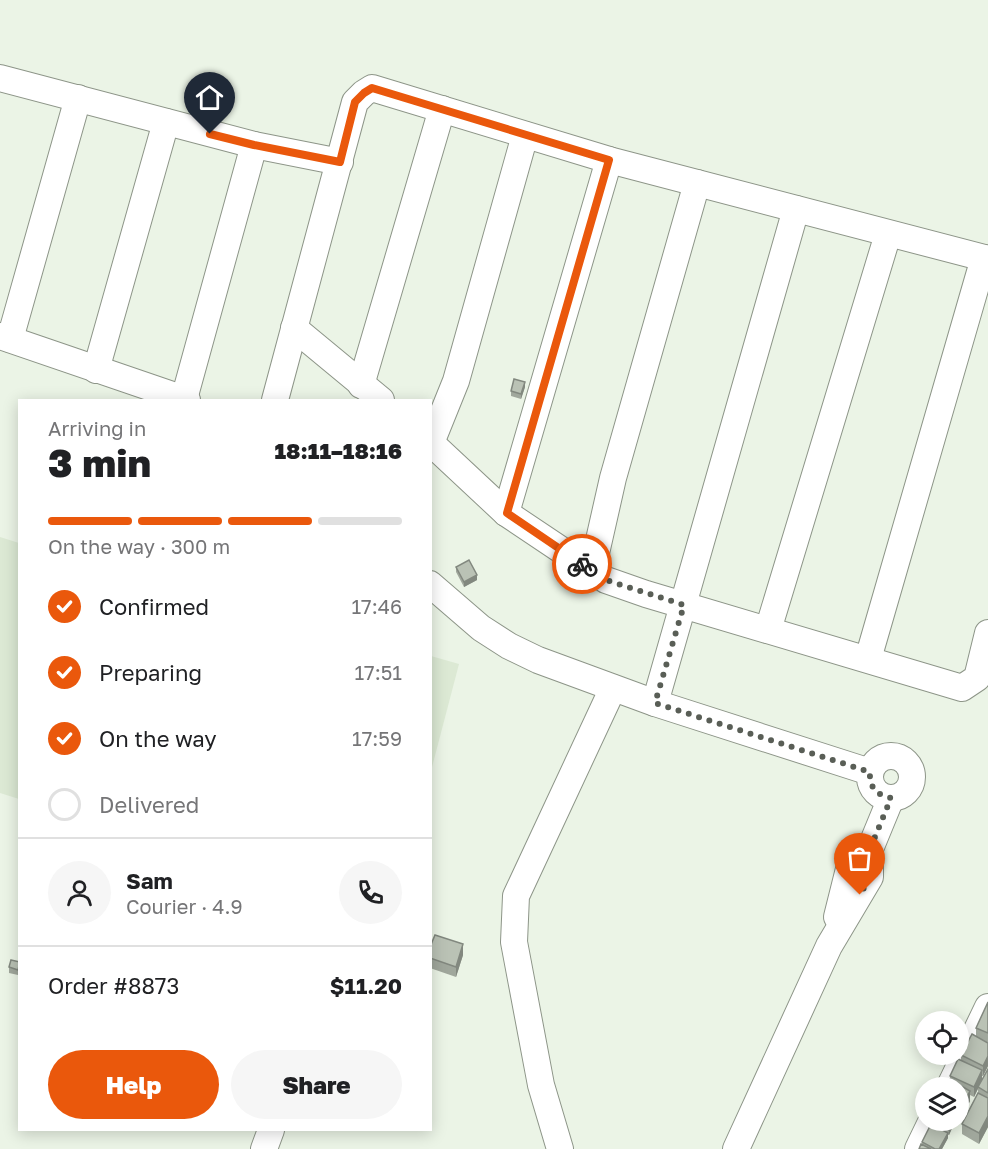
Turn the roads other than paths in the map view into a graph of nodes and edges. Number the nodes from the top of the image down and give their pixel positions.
1 (0, 78) edge
2 (78, 99) junction
3 (442, 110) junction
4 (166, 122) junction
5 (525, 135) junction
6 (254, 145) junction
7 (609, 160) junction
8 (340, 162) junction
9 (697, 183) junction
10 (796, 209) junction
11 (888, 234) junction
12 (986, 259) edge
13 (294, 328) junction
14 (5, 338) edge
15 (96, 370) junction
16 (371, 393) edge
17 (182, 399) edge
18 (185, 399) edge
19 (275, 399) edge
20 (432, 441) edge
21 (432, 444) edge
22 (507, 513) junction
23 (592, 571) junction
24 (432, 586) edge
25 (684, 605) junction
26 (768, 630) junction
27 (988, 633) edge
28 (868, 660) junction
29 (613, 688) junction
30 (655, 703) junction
31 (870, 772) junction
32 (891, 798) junction
33 (988, 1007) edge
34 (953, 1077) edge
35 (271, 1131) edge
36 (927, 1131) edge
37 (264, 1149) edge
38 (560, 1149) edge
39 (736, 1149) edge
40 (918, 1149) edge

1 - 2 street
2 - 4 street
2 - 14 street
3 - 5 street
3 - 8 street
3 - 16 street
4 - 6 street
4 - 15 street
5 - 7 street
5 - 20 street
6 - 8 street
6 - 18 street
7 - 9 street
7 - 22 street
8 - 13 street
9 - 10 street
9 - 23 street
10 - 11 street
10 - 25 street
11 - 12 street
11 - 26 street
12 - 28 street
13 - 16 street
13 - 19 street
14 - 15 street
15 - 17 street
21 - 22 street
22 - 23 street
23 - 25 street
24 - 29 street
25 - 26 street
25 - 30 street
26 - 28 street
27 - 28 street
29 - 30 street
29 - 38 street
30 - 31 street
31 - 32 street
31 - 32 street
32 - 39 street
33 - 34 street
35 - 37 street
36 - 40 street

